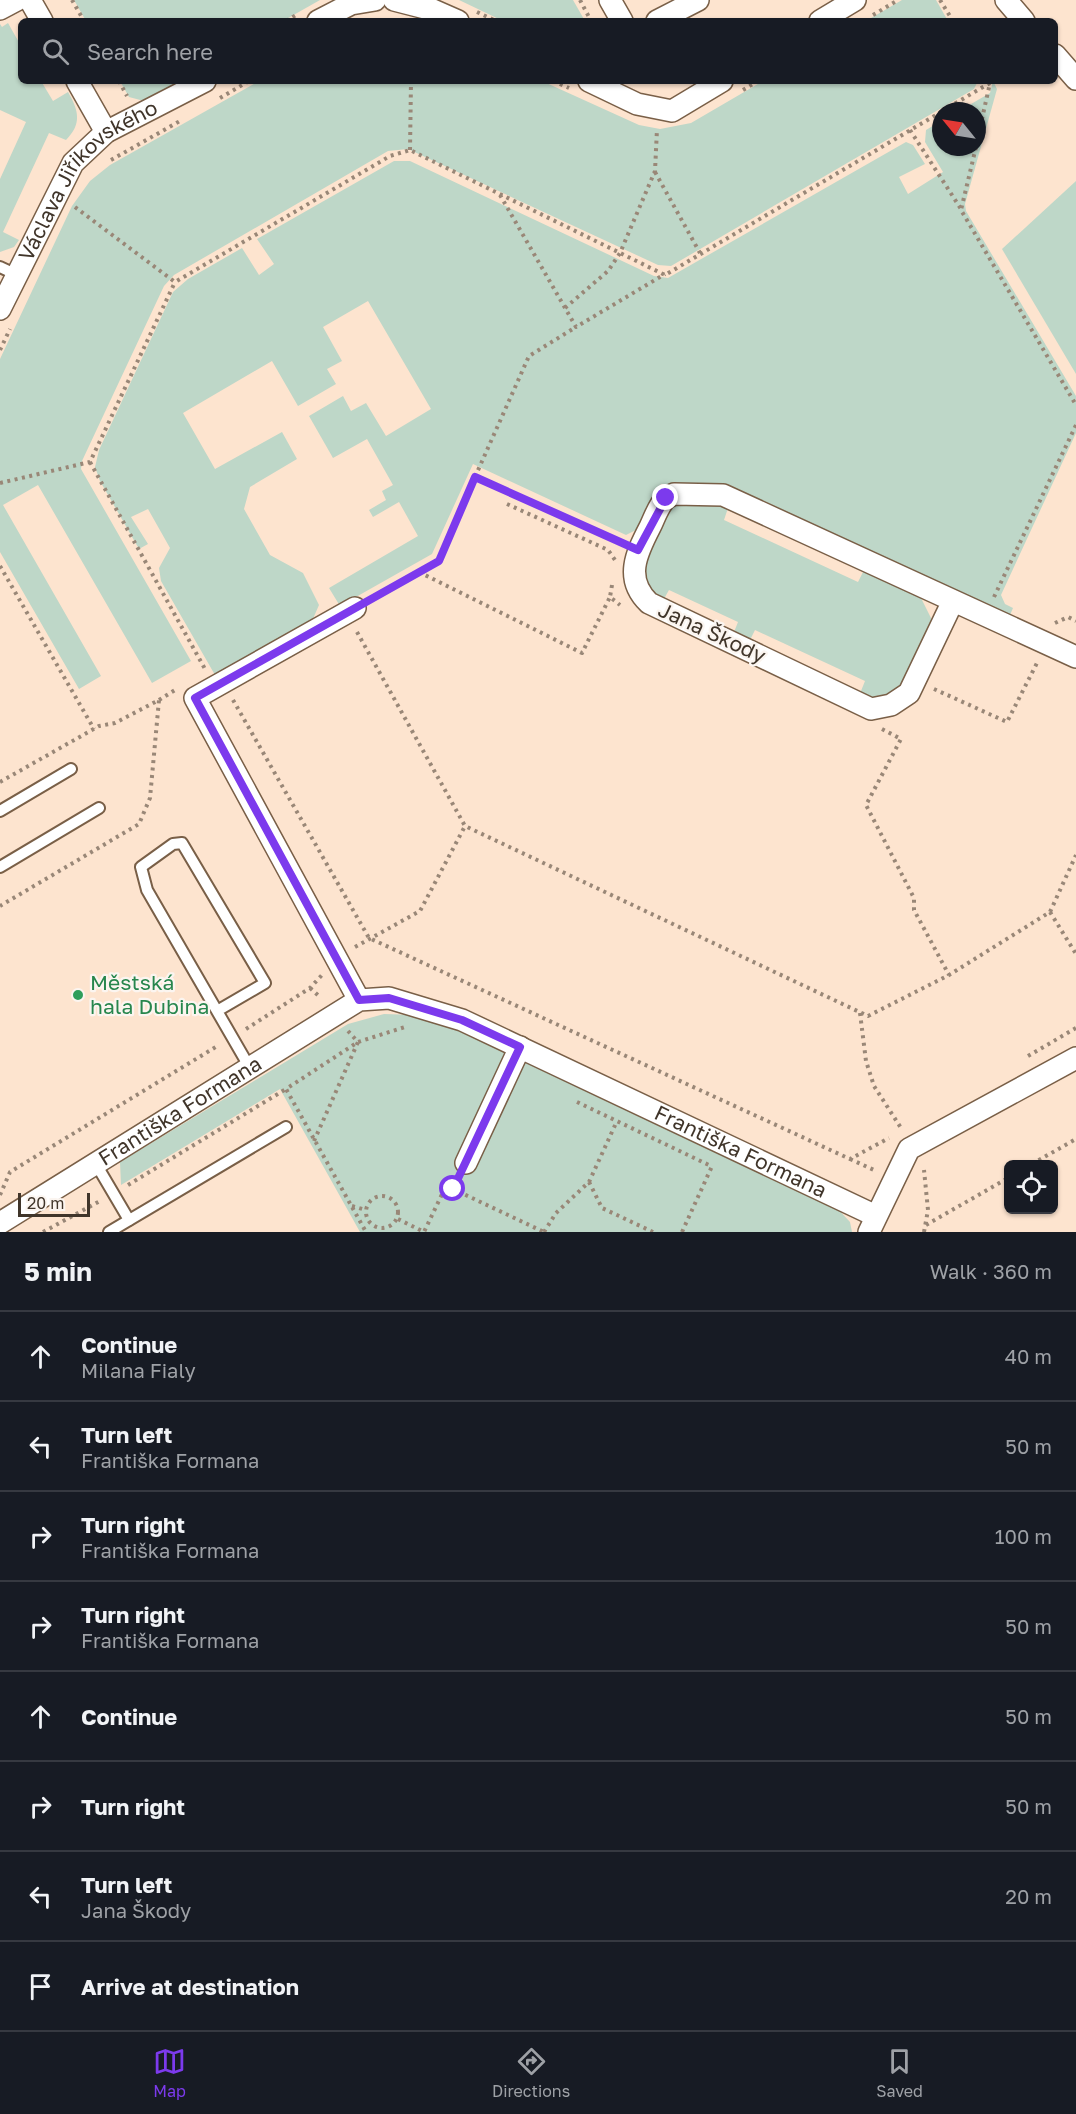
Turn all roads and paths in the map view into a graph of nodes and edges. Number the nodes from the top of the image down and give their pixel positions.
1 (17, 0) edge
2 (30, 0) edge
3 (72, 0) edge
4 (375, 0) edge
5 (394, 0) edge
6 (580, 0) edge
7 (610, 0) edge
8 (698, 0) edge
9 (855, 0) edge
10 (898, 0) edge
11 (940, 0) edge
12 (1006, 0) edge
13 (0, 9) edge
14 (871, 16) dead end
15 (40, 18) edge
16 (82, 18) edge
17 (324, 18) edge
18 (451, 18) edge
19 (589, 18) edge
20 (620, 18) edge
21 (663, 18) edge
22 (825, 18) edge
23 (951, 18) edge
24 (1021, 18) edge
25 (1058, 58) edge
26 (1076, 79) edge
27 (78, 84) edge
28 (199, 84) edge
29 (244, 84) edge
30 (411, 84) edge
31 (596, 84) edge
32 (717, 84) edge
33 (987, 84) edge
34 (990, 84) edge
35 (957, 102) edge
36 (986, 102) edge
37 (210, 104) dead end
38 (932, 117) edge
39 (182, 121) dead end
40 (657, 124) dead end
41 (910, 130) junction
42 (106, 132) junction
43 (410, 150) junction
44 (974, 156) edge
45 (106, 164) dead end
46 (655, 171) junction
47 (500, 194) junction
48 (70, 203) dead end
49 (961, 210) junction
50 (620, 253) junction
51 (700, 253) junction
52 (8, 270) edge
53 (666, 273) junction
54 (175, 282) junction
55 (566, 308) junction
56 (5, 318) edge
57 (576, 327) junction
58 (0, 350) edge
59 (1076, 405) edge
60 (1076, 424) edge
61 (90, 462) junction
62 (475, 477) junction
63 (0, 483) edge
64 (507, 504) dead end
65 (627, 546) junction
66 (0, 566) edge
67 (419, 572) junction
68 (614, 574) dead end
69 (610, 597) junction
70 (992, 601) dead end
71 (953, 602) junction
72 (624, 609) dead end
73 (350, 611) junction
74 (1040, 657) dead end
75 (1076, 657) edge
76 (223, 682) junction
77 (929, 687) dead end
78 (890, 724) dead end
79 (94, 729) dead end
80 (71, 769) dead end
81 (99, 808) dead end
82 (0, 811) edge
83 (1076, 855) edge
84 (0, 867) edge
85 (1050, 912) junction
86 (1076, 954) edge
87 (949, 975) junction
88 (359, 1000) junction
89 (217, 1011) junction
90 (860, 1013) junction
91 (411, 1025) dead end
92 (344, 1026) dead end
93 (1076, 1028) edge
94 (358, 1042) junction
95 (520, 1047) junction
96 (1025, 1058) dead end
97 (1076, 1058) edge
98 (250, 1068) junction
99 (286, 1089) junction
100 (574, 1100) dead end
101 (617, 1121) junction
102 (286, 1127) dead end
103 (1076, 1139) edge
104 (314, 1141) junction
105 (723, 1144) junction
106 (916, 1145) junction
107 (1039, 1160) edge
108 (466, 1163) joint
109 (96, 1164) junction
110 (711, 1166) junction
111 (1004, 1180) edge
112 (589, 1182) junction
113 (453, 1189) junction
114 (114, 1194) junction
115 (351, 1206) junction
116 (366, 1210) junction
117 (398, 1219) junction
118 (129, 1220) junction
119 (0, 1223) edge
120 (873, 1224) edge
121 (926, 1226) junction
122 (378, 1230) edge
123 (43, 1232) edge
124 (109, 1232) edge
125 (366, 1232) edge
126 (544, 1232) edge
127 (653, 1232) edge
128 (682, 1232) edge
129 (924, 1232) edge

1 - 13 street
2 - 15 street
3 - 16 path
4 - 17 street
5 - 18 street
6 - 19 path
7 - 20 street
8 - 21 street
9 - 22 street
10 - 14 path
11 - 23 path
12 - 24 street
25 - 26 street
27 - 42 street
28 - 42 street, Václava Jiřikovského
29 - 37 path
30 - 43 path
31 - 32 street
33 - 35 path
34 - 36 path
38 - 41 path
39 - 45 path
40 - 46 path
41 - 49 path
41 - 51 path
42 - 52 street, Václava Jiřikovského
43 - 47 path
43 - 54 path
44 - 49 path
46 - 50 path
46 - 51 path
47 - 50 path
47 - 55 path
48 - 54 path
49 - 59 path
50 - 53 path
50 - 55 path
51 - 53 path
52 - 56 street, Václava Jiřikovského
53 - 57 path
54 - 61 path
55 - 57 path
56 - 58 path
57 - 62 path
60 - 70 path
61 - 63 path
61 - 76 path
62 - 65 path
62 - 67 path
64 - 65 path
65 - 71 street, Jana Škody
65 - 71 street, Jana Škody
66 - 79 path
67 - 69 path
67 - 73 path
68 - 69 path
69 - 72 path
71 - 75 street, Jana Škody
73 - 76 street
73 - 90 path
74 - 77 path
76 - 88 street
76 - 90 path
78 - 87 path
80 - 82 lane
81 - 84 lane
83 - 85 path
85 - 86 path
85 - 87 path
87 - 90 path
88 - 95 street, Františka Formana
88 - 98 street, Františka Formana
89 - 89 lane
89 - 98 lane
91 - 94 path
92 - 94 path
93 - 96 path
94 - 99 path
94 - 104 path
95 - 105 street, Františka Formana
95 - 108 street
97 - 106 street, Františka Formana
98 - 109 street, Františka Formana
99 - 104 path
99 - 114 path
100 - 101 path
101 - 110 path
101 - 112 path
102 - 118 lane
103 - 107 path
104 - 115 path
105 - 110 path
105 - 120 street, Františka Formana
106 - 120 street, Františka Formana
106 - 121 path
108 - 113 path
109 - 114 lane
109 - 119 street, Františka Formana
110 - 128 path
111 - 121 path
112 - 126 path
112 - 127 path
113 - 117 path
113 - 126 path
114 - 118 lane
114 - 123 path
115 - 116 path
115 - 125 path
116 - 117 path
116 - 122 path
117 - 122 path
118 - 124 lane
121 - 129 path

